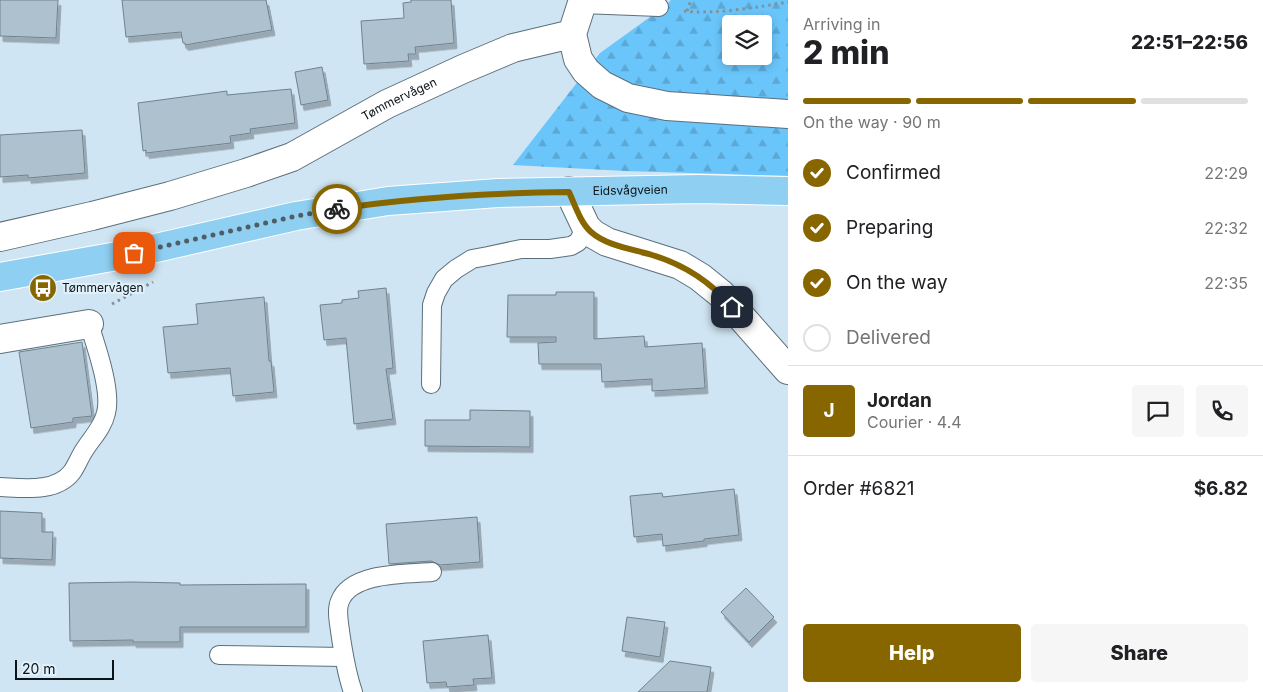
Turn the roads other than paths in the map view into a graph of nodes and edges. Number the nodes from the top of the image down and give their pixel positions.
1 (583, 2) edge
2 (659, 7) road end
3 (572, 34) junction
4 (788, 114) edge
5 (788, 190) edge
6 (569, 192) junction
7 (586, 227) junction
8 (0, 237) edge
9 (0, 277) edge
10 (89, 324) joint
11 (0, 339) edge
12 (788, 370) edge
13 (431, 384) dead end
14 (0, 487) edge
15 (432, 572) dead end
16 (218, 655) dead end
17 (343, 657) junction
18 (353, 692) edge

1 - 2 lane
1 - 3 street
3 - 4 street
3 - 8 street, Tømmervågen
5 - 6 main road, Eidsvågveien
6 - 7 street
6 - 9 main road, Eidsvågveien
7 - 12 street
7 - 13 lane
10 - 11 street
10 - 14 lane
15 - 17 lane
16 - 17 lane
17 - 18 lane

